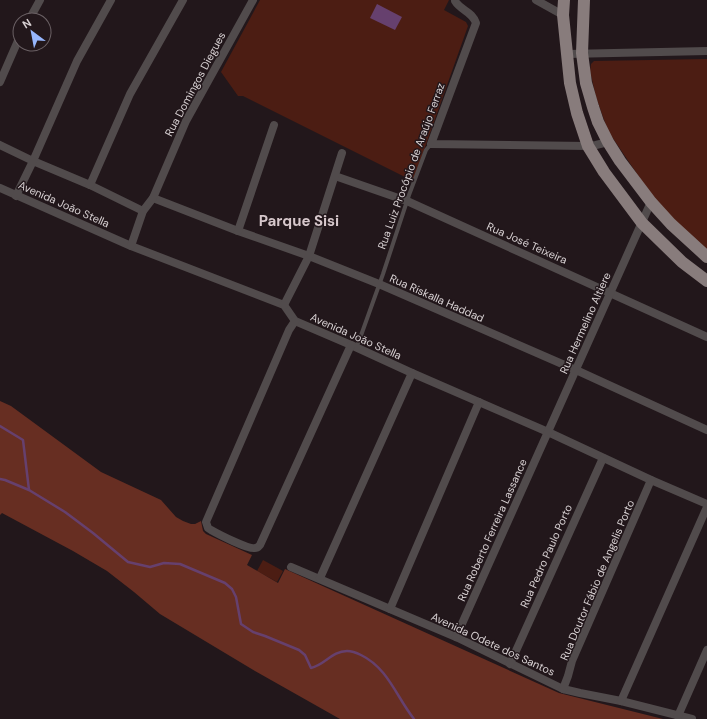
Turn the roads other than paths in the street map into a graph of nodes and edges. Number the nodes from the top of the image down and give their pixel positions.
1 (40, 0) edge
2 (111, 0) edge
3 (183, 0) edge
4 (253, 0) edge
5 (455, 0) edge
6 (536, 0) edge
7 (564, 0) edge
8 (584, 0) edge
9 (33, 12) edge
10 (563, 15) junction
11 (707, 51) edge
12 (13, 52) edge
13 (582, 53) junction
14 (567, 54) junction
15 (0, 82) edge
16 (274, 125) dead end
17 (608, 142) junction
18 (431, 144) junction
19 (0, 145) edge
20 (588, 146) junction
21 (342, 153) dead end
22 (33, 161) junction
23 (335, 176) junction
24 (90, 185) junction
25 (0, 188) edge
26 (16, 196) junction
27 (154, 198) junction
28 (407, 201) junction
29 (651, 202) junction
30 (143, 211) junction
31 (642, 223) junction
32 (238, 231) junction
33 (131, 246) junction
34 (309, 256) junction
35 (707, 257) edge
36 (707, 281) edge
37 (379, 284) junction
38 (610, 293) junction
39 (284, 305) junction
40 (295, 321) junction
41 (707, 337) edge
42 (353, 346) junction
43 (576, 370) junction
44 (412, 373) junction
45 (479, 402) junction
46 (707, 430) edge
47 (548, 432) junction
48 (603, 458) junction
49 (652, 480) junction
50 (707, 505) edge
51 (291, 567) dead end
52 (320, 578) junction
53 (390, 609) junction
54 (456, 637) junction
55 (707, 650) edge
56 (510, 664) junction
57 (563, 689) junction
58 (621, 701) junction
59 (678, 716) junction
60 (692, 719) edge

1 - 9 street
2 - 22 street
3 - 24 street
4 - 27 street, Rua Domingos Diegues
5 - 18 street, Rua Luiz Procópio de Araújo Ferraz
6 - 10 street
7 - 10 main road
8 - 13 main road
10 - 14 main road
11 - 13 street
12 - 15 street
13 - 14 street
13 - 17 main road
14 - 20 main road
16 - 32 street
17 - 20 street
17 - 29 main road
18 - 20 street
18 - 28 lane, Rua Luiz Procópio de Araújo Ferraz
19 - 22 street
20 - 31 main road
21 - 23 street
22 - 24 street
22 - 26 street
23 - 28 street, Rua José Teixeira
23 - 34 street
24 - 30 street
25 - 26 street, Avenida João Stella
26 - 33 street, Avenida João Stella
27 - 30 street, Rua Domingos Diegues
27 - 32 street, Rua Riskalla Haddad
28 - 37 lane, Rua Luiz Procópio de Araújo Ferraz
28 - 38 street, Rua José Teixeira
29 - 31 street, Rua Hermelino Altiere
29 - 35 main road
30 - 33 street, Rua Domingos Diegues
31 - 36 main road
31 - 38 street, Rua Hermelino Altiere
32 - 34 street, Rua Riskalla Haddad
33 - 39 street, Avenida João Stella
34 - 37 street, Rua Riskalla Haddad
34 - 39 street
37 - 42 lane, Rua Luiz Procópio de Araújo Ferraz
37 - 43 street, Rua Riskalla Haddad
38 - 41 street, Rua José Teixeira
38 - 43 street, Rua Hermelino Altiere
39 - 40 street, Avenida João Stella
40 - 42 street, Avenida João Stella
40 - 42 street
42 - 44 street, Avenida João Stella
43 - 46 street, Rua Riskalla Haddad
43 - 47 street, Rua Hermelino Altiere
44 - 45 street, Avenida João Stella
44 - 52 street
45 - 47 street, Avenida João Stella
45 - 53 street
47 - 48 street, Avenida João Stella
47 - 54 street, Rua Roberto Ferreira Lassance
48 - 49 street, Avenida João Stella
48 - 56 street, Rua Pedro Paulo Porto
49 - 50 street, Avenida João Stella
49 - 57 street, Rua Doutor Fábio de Angelis Porto
50 - 58 street
51 - 52 street, Avenida Odete dos Santos
52 - 53 street, Avenida Odete dos Santos
53 - 54 street, Avenida Odete dos Santos
54 - 56 street, Avenida Odete dos Santos
55 - 59 street
56 - 57 street, Avenida Odete dos Santos
57 - 58 street, Avenida Odete dos Santos
58 - 59 street, Avenida Odete dos Santos
59 - 60 street, Avenida Odete dos Santos

